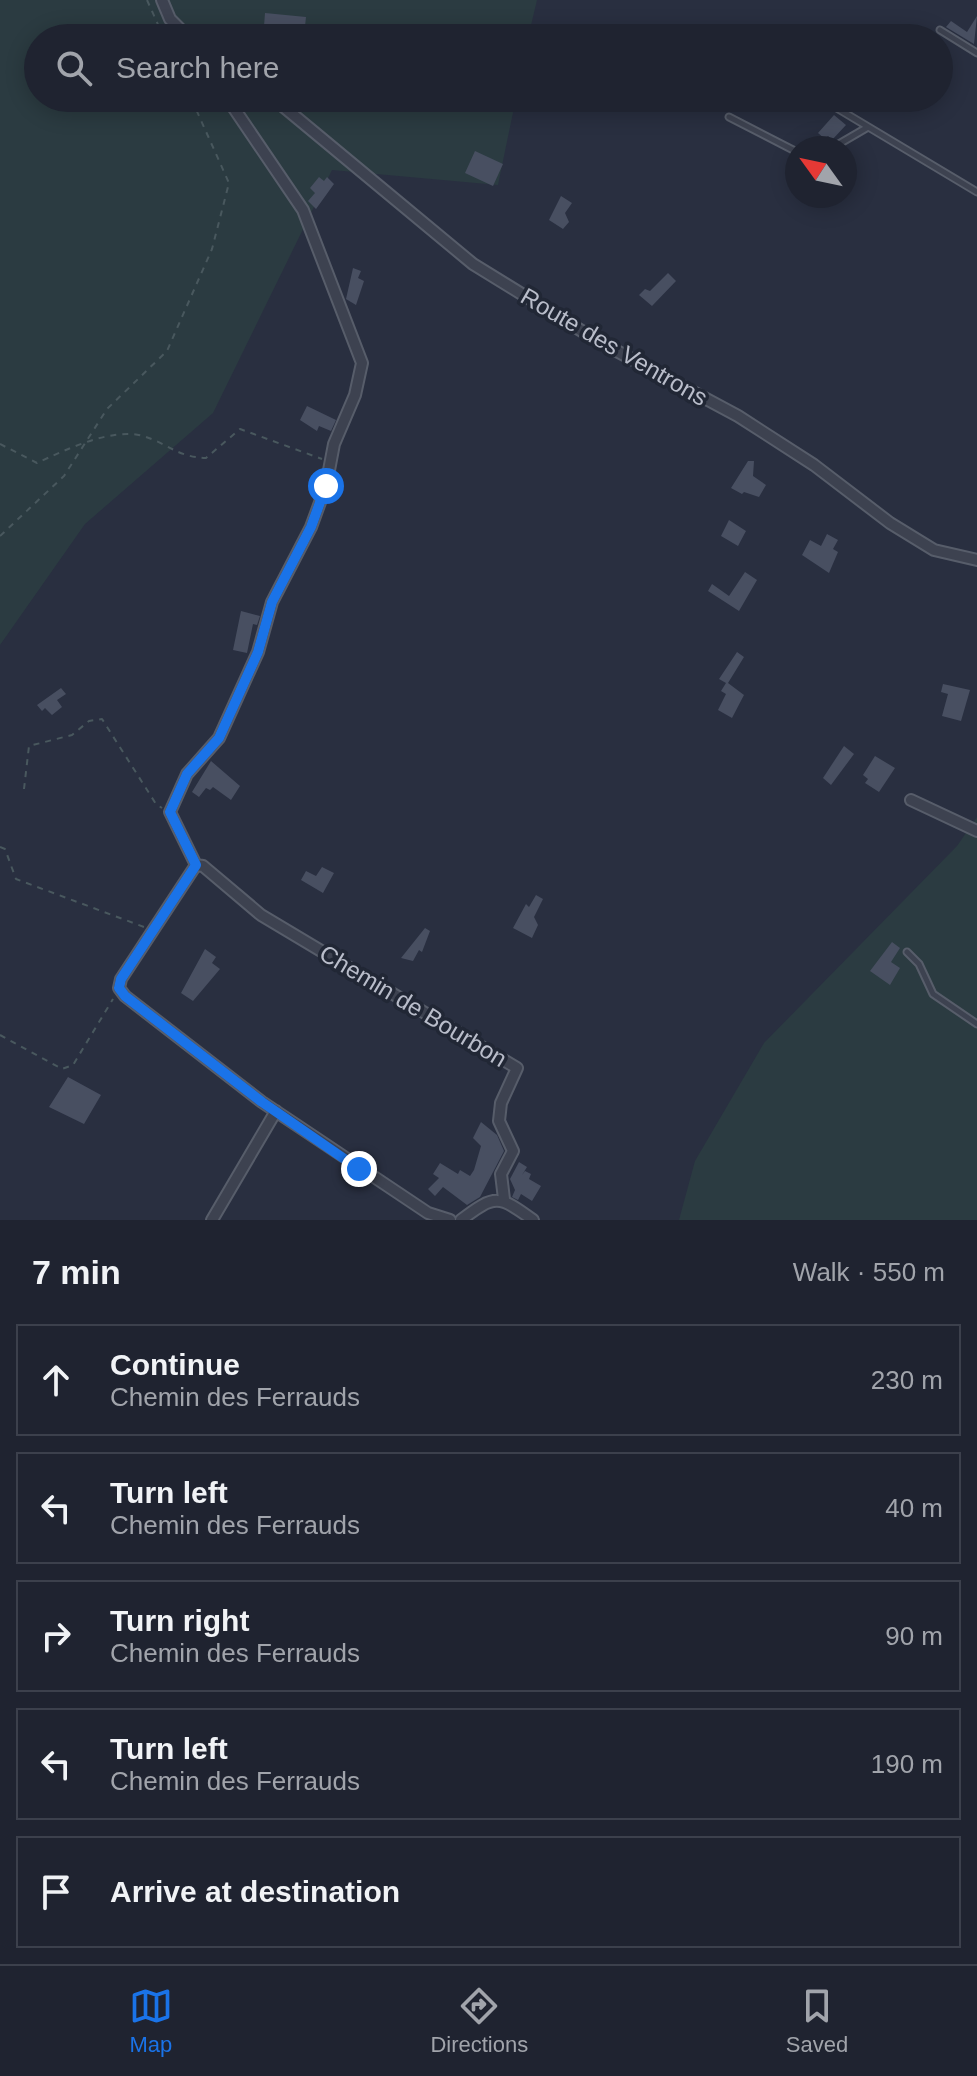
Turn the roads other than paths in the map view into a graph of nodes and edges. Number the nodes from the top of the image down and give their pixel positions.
1 (162, 0) edge
2 (175, 24) edge
3 (953, 38) edge
4 (977, 53) edge
5 (236, 112) edge
6 (290, 112) edge
7 (843, 112) edge
8 (729, 117) dead end
9 (868, 127) junction
10 (853, 136) edge
11 (785, 146) edge
12 (977, 192) edge
13 (977, 560) edge
14 (911, 800) dead end
15 (977, 831) edge
16 (196, 865) junction
17 (907, 952) dead end
18 (977, 1024) edge
19 (276, 1111) junction
20 (504, 1199) junction
21 (212, 1220) edge
22 (450, 1220) edge
23 (461, 1220) edge
24 (533, 1220) edge

1 - 2 street
3 - 4 lane
5 - 16 street
6 - 13 street, Route des Ventrons
7 - 9 lane
8 - 11 lane
9 - 10 lane
9 - 12 lane
14 - 15 street
16 - 19 street
16 - 20 street, Chemin de Bourbon
17 - 18 lane
19 - 21 street
19 - 22 street
20 - 23 street
20 - 24 street

